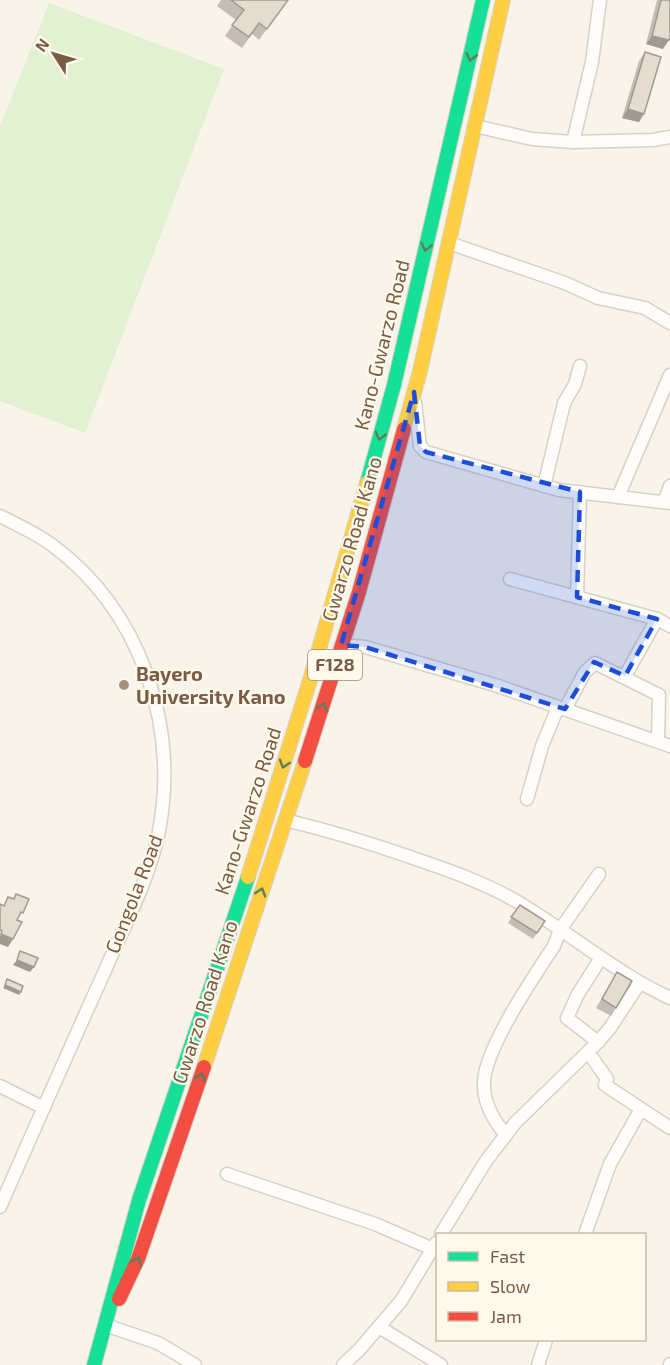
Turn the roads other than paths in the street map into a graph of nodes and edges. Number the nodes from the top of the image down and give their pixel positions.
1 (483, 0) edge
2 (503, 0) edge
3 (600, 0) edge
4 (475, 126) junction
5 (670, 137) edge
6 (573, 142) junction
7 (448, 243) junction
8 (669, 318) edge
9 (580, 366) dead end
10 (670, 375) edge
11 (414, 392) junction
12 (544, 486) junction
13 (670, 486) edge
14 (580, 492) junction
15 (618, 497) junction
16 (667, 503) edge
17 (0, 516) edge
18 (510, 579) dead end
19 (576, 597) junction
20 (657, 619) junction
21 (670, 626) edge
22 (340, 645) junction
23 (625, 676) junction
24 (561, 708) junction
25 (658, 741) junction
26 (670, 746) edge
27 (527, 799) dead end
28 (285, 820) junction
29 (599, 874) dead end
30 (560, 930) junction
31 (601, 958) junction
32 (639, 984) junction
33 (670, 998) edge
34 (598, 1042) junction
35 (593, 1059) dead end
36 (0, 1086) edge
37 (44, 1108) junction
38 (641, 1109) junction
39 (670, 1128) edge
40 (506, 1135) junction
41 (227, 1174) dead end
42 (0, 1207) edge
43 (442, 1233) edge
44 (585, 1233) edge
45 (435, 1245) edge
46 (107, 1319) junction
47 (379, 1327) junction
48 (546, 1341) edge
49 (94, 1365) edge
50 (195, 1365) edge
51 (343, 1365) edge
52 (441, 1365) edge
53 (538, 1365) edge

1 -> 46 main road, Kano-Gwarzo Road / F128
2 - 4 main road, Gwarzo Road Kano / F128
3 - 6 street
4 - 6 street
4 - 7 main road, Gwarzo Road Kano / F128
5 - 6 street
7 - 8 street
7 - 11 main road, Gwarzo Road Kano / F128
9 - 12 street
10 - 15 street
11 - 12 street
11 - 22 main road, Gwarzo Road Kano / F128
12 - 14 street
13 - 16 street
14 - 15 street
14 - 19 street
15 - 16 street
17 - 37 street, Gongola Road
18 - 19 street
19 - 20 street
20 - 21 street
20 - 23 street
22 - 24 street
28 -> 22 main road, Gwarzo Road Kano / F128
23 - 24 street
23 - 25 street
24 - 25 street
24 - 27 street
25 - 26 street
28 - 30 street
46 -> 28 main road, Gwarzo Road Kano / F128
29 - 30 street
30 - 31 street
30 - 40 street
31 - 32 street
31 - 34 street
32 - 33 street
32 - 34 street
34 - 40 street
35 - 38 street
36 - 37 street
37 - 42 street, Gongola Road
38 - 39 street
38 - 44 street
40 - 43 street
41 - 45 street
45 - 47 street
46 - 49 main road, F128
46 - 50 street
47 - 51 street
47 - 52 street
48 - 53 street

